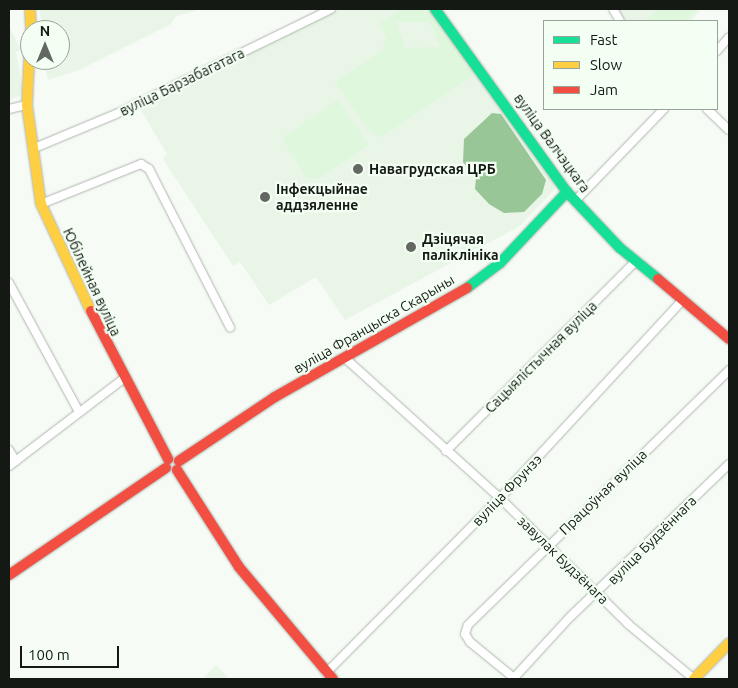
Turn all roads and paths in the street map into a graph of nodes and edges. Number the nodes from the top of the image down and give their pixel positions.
1 (331, 9) edge
2 (436, 9) edge
3 (613, 9) edge
4 (619, 20) edge
5 (729, 37) edge
6 (718, 50) edge
7 (29, 70) edge
8 (28, 105) junction
9 (9, 109) edge
10 (663, 110) edge
11 (708, 110) edge
12 (729, 130) edge
13 (32, 149) junction
14 (567, 192) junction
15 (576, 200) junction
16 (41, 204) junction
17 (635, 262) junction
18 (9, 283) edge
19 (682, 301) junction
20 (230, 327) dead end
21 (729, 339) edge
22 (345, 358) junction
23 (729, 370) edge
24 (123, 379) junction
25 (78, 410) junction
26 (9, 450) edge
27 (446, 451) junction
28 (16, 461) junction
29 (729, 464) edge
30 (173, 465) junction
31 (9, 466) edge
32 (500, 498) junction
33 (548, 544) junction
34 (9, 575) edge
35 (598, 593) junction
36 (729, 643) edge
37 (329, 676) edge
38 (513, 679) edge
39 (694, 679) edge

1 - 13 street, вуліца Барзабагатага
2 - 14 street, вуліца Валчэцкага
3 - 4 street
5 - 6 street
7 - 8 street, Юбілейная вуліца
8 - 9 street
8 - 13 street, Юбілейная вуліца
10 - 15 street
11 - 12 street
13 - 16 street, Юбілейная вуліца
14 - 15 street, вуліца Валчэцкага
14 - 22 street, вуліца Францыска Скарыны
15 - 17 street, вуліца Валчэцкага
16 - 20 street
16 - 24 street, Юбілейная вуліца
17 - 19 street, вуліца Валчэцкага
17 - 27 street, Сацыялістычная вуліца
18 - 25 street
19 - 21 street, вуліца Валчэцкага
19 - 32 street, вуліца Фрунзэ
22 - 27 street, завулак Будзёнага
22 - 30 street, вуліца Францыска Скарыны
23 - 33 street, Працоўная вуліца
24 - 25 street
24 - 30 street, Юбілейная вуліца
25 - 28 street
26 - 28 street
27 - 32 street, завулак Будзёнага
28 - 31 street
29 - 35 street, вуліца Будзённага
30 - 34 street, вуліца Францыска Скарыны
30 - 37 street, Юбілейная вуліца
32 - 33 street, завулак Будзёнага
32 - 37 street, вуліца Фрунзэ
33 - 35 street, завулак Будзёнага
33 - 38 street, Працоўная вуліца
35 - 38 street, вуліца Будзённага
35 - 39 street, завулак Будзёнага
36 - 39 street

